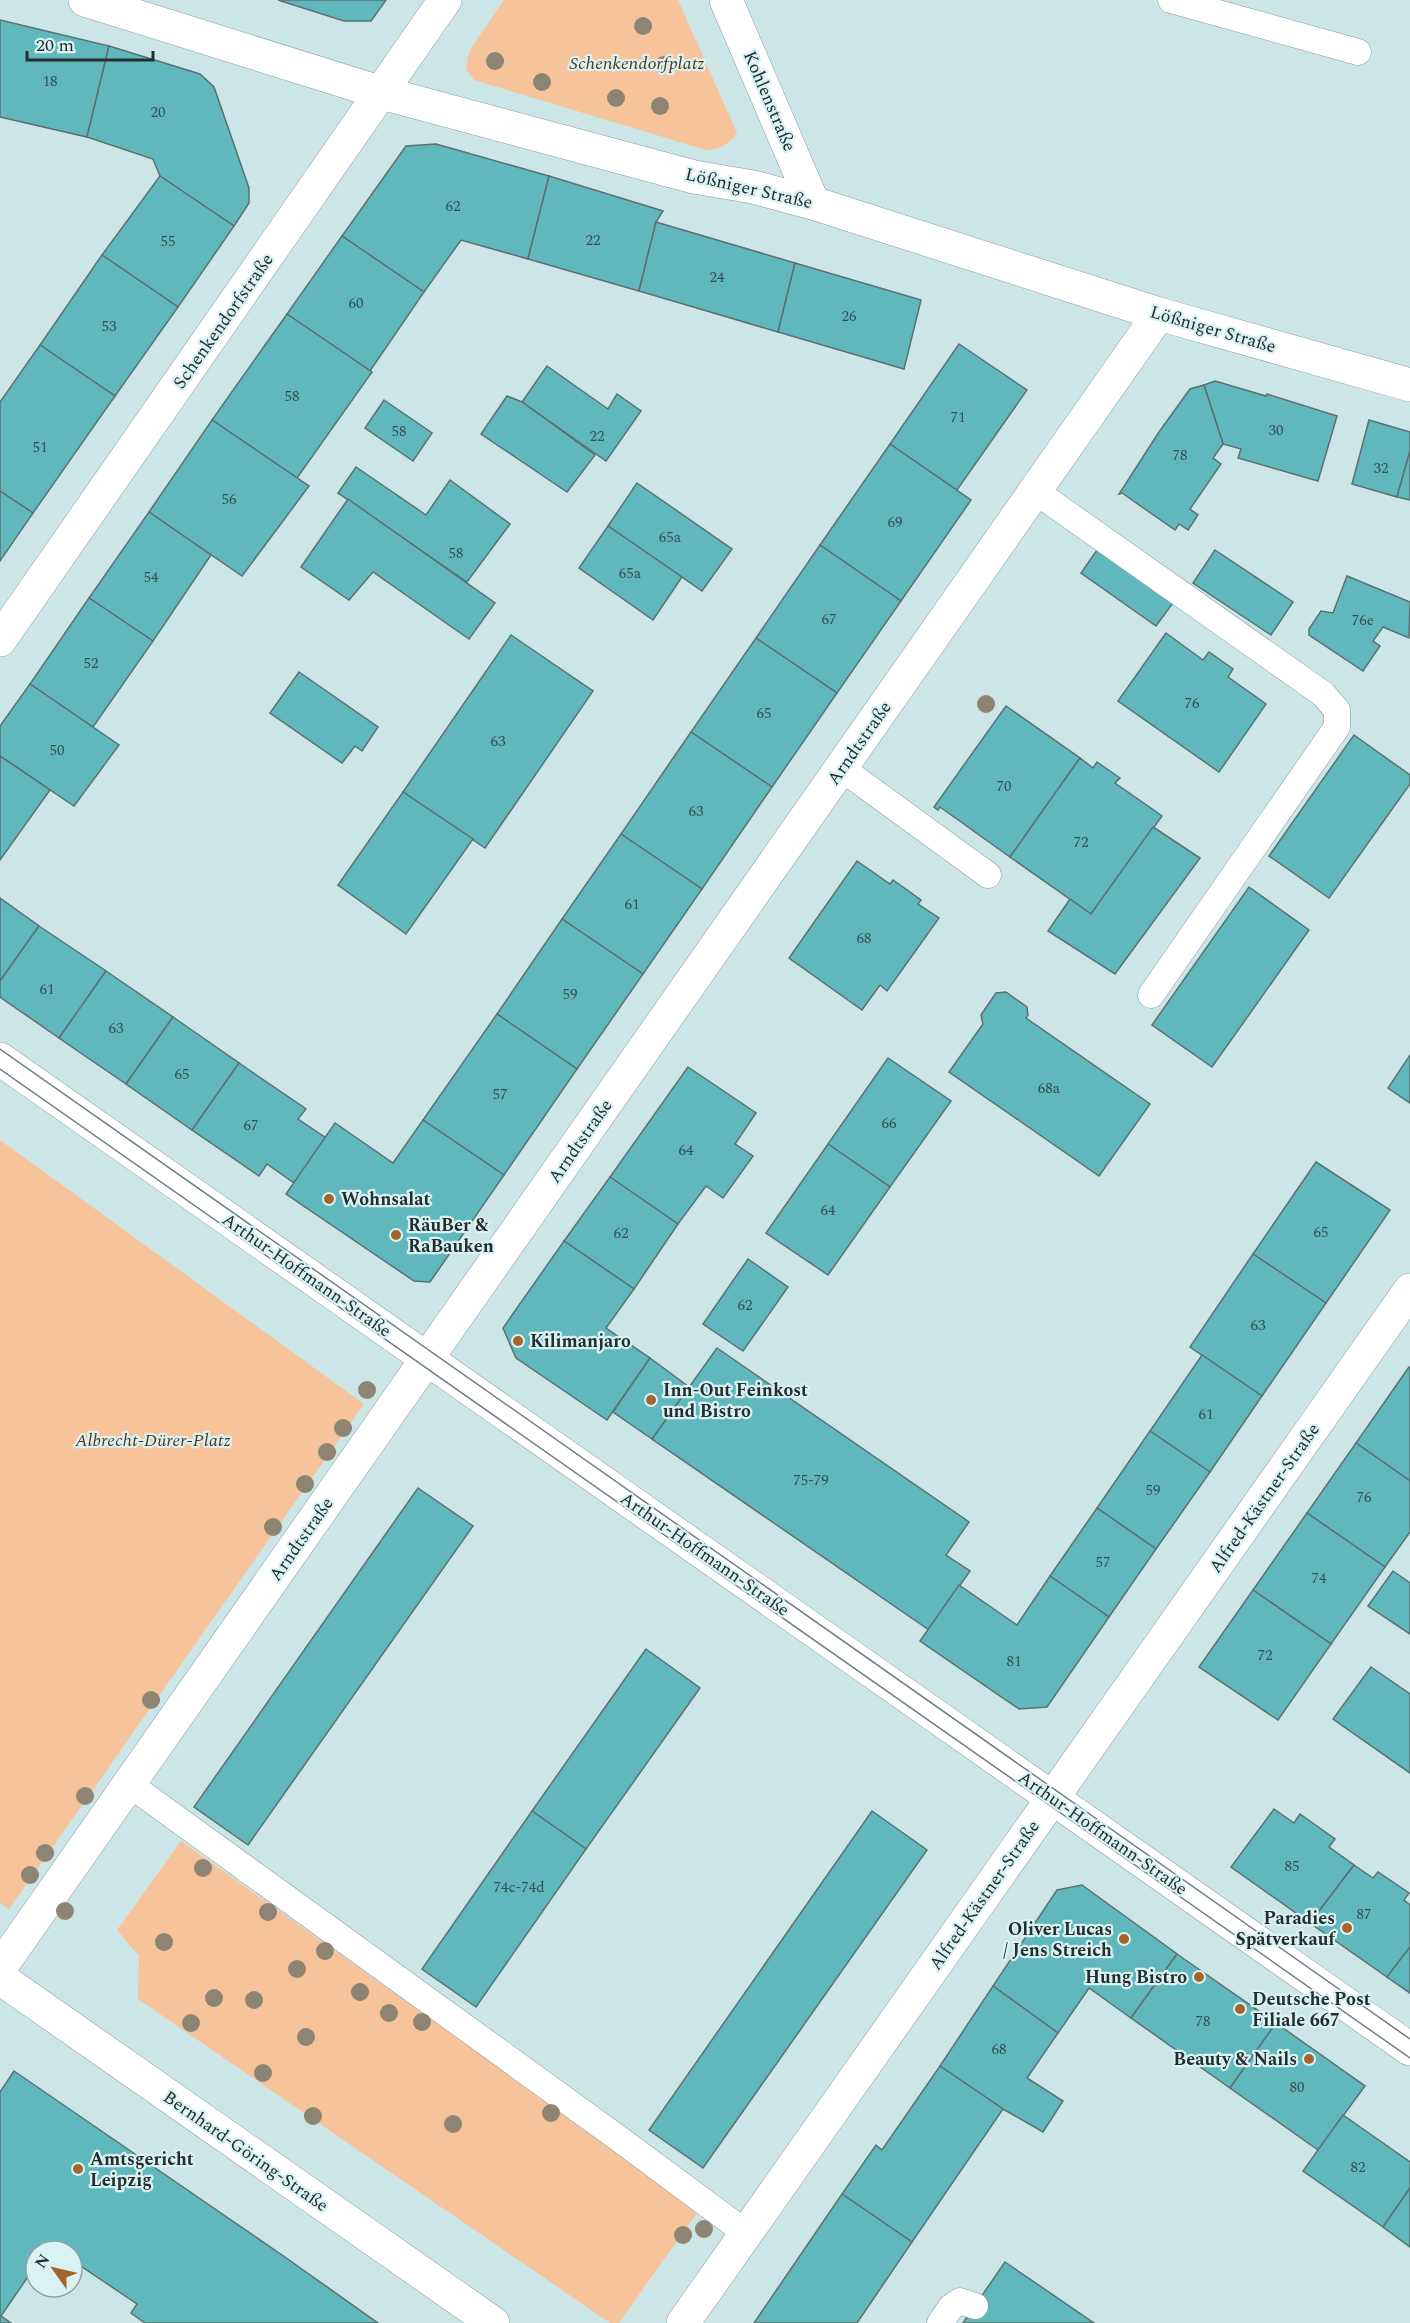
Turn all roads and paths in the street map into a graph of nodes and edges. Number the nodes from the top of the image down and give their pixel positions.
1 (85, 0) edge
2 (446, 0) edge
3 (726, 0) edge
4 (1171, 0) edge
5 (1358, 52) dead end
6 (382, 93) junction
7 (813, 203) junction
8 (1159, 314) junction
9 (1410, 385) edge
10 (1035, 491) junction
11 (0, 640) edge
12 (841, 768) junction
13 (988, 874) dead end
14 (1151, 995) dead end
15 (0, 1059) edge
16 (1410, 1290) edge
17 (427, 1359) junction
18 (129, 1784) junction
19 (1054, 1798) junction
20 (0, 1968) edge
21 (0, 1978) edge
22 (1410, 2049) edge
23 (746, 2233) junction
24 (975, 2306) dead end
25 (493, 2323) edge
26 (683, 2323) edge
27 (940, 2323) edge

1 - 6 street, Lößniger Straße
2 - 6 street, Schenkendorfstraße
3 - 7 street, Kohlenstraße
4 - 5 lane
6 - 7 street, Lößniger Straße
6 - 11 street, Schenkendorfstraße
7 - 8 street, Lößniger Straße
8 - 9 street, Lößniger Straße
8 - 10 street, Arndtstraße
10 - 12 street, Arndtstraße
10 - 14 lane
12 - 13 lane
12 - 17 street, Arndtstraße
15 - 17 street, Arthur-Hoffmann-Straße
16 - 19 street, Alfred-Kästner-Straße
17 - 18 street, Arndtstraße
17 - 19 street, Arthur-Hoffmann-Straße
18 - 20 street, Arndtstraße
18 - 23 lane
19 - 22 street, Arthur-Hoffmann-Straße
19 - 23 street, Alfred-Kästner-Straße
21 - 25 street, Bernhard-Göring-Straße
23 - 26 street, Alfred-Kästner-Straße
24 - 27 lane

